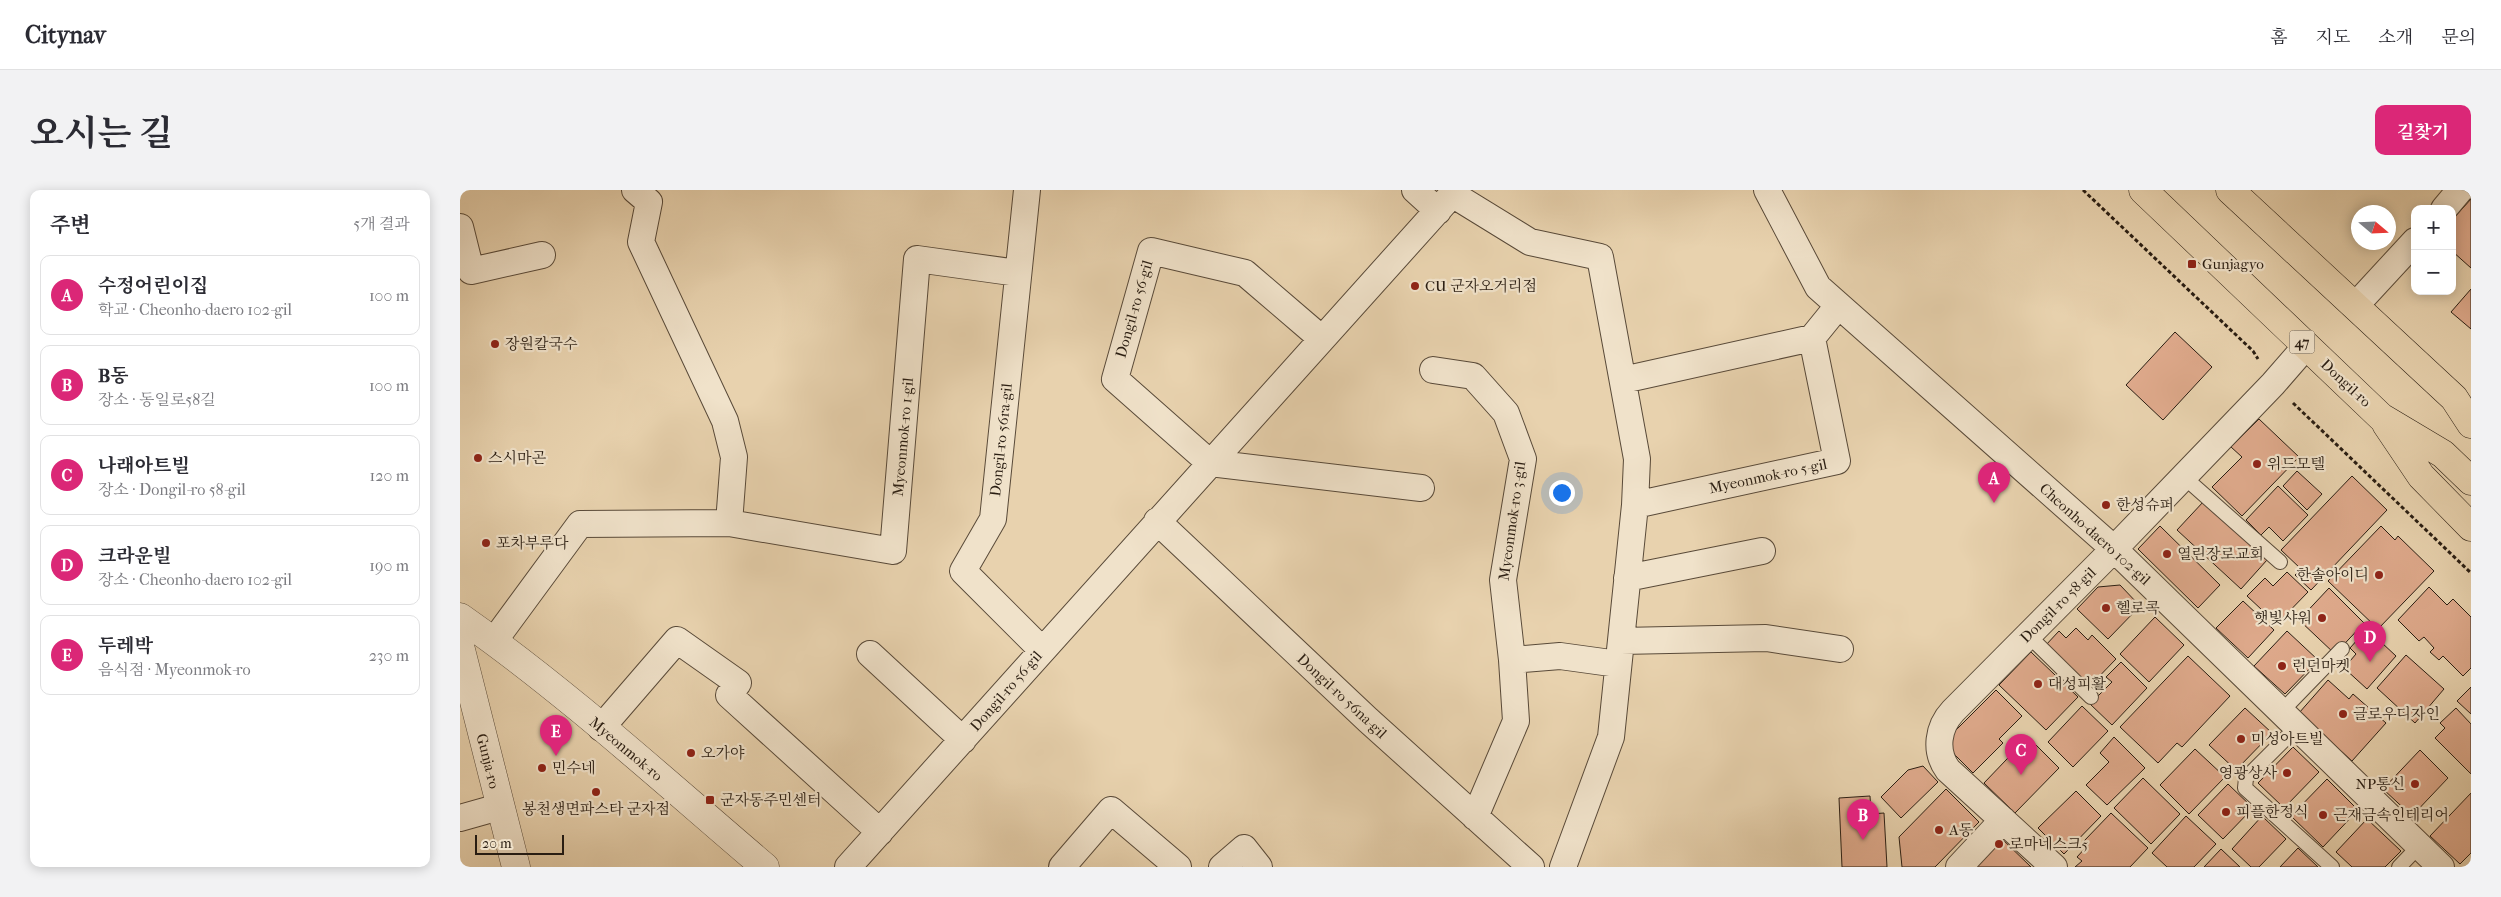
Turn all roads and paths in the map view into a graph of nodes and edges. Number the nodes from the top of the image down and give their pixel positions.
1 (636, 190) edge
2 (1027, 190) edge
3 (1415, 190) edge
4 (1766, 190) edge
5 (2143, 190) edge
6 (2230, 190) edge
7 (2460, 190) edge
8 (1449, 198) edge
9 (2447, 205) edge
10 (460, 227) edge
11 (2411, 245) edge
12 (542, 255) dead end
13 (1018, 273) junction
14 (1838, 306) junction
15 (2355, 306) junction
16 (1812, 338) junction
17 (1322, 339) junction
18 (2306, 346) junction
19 (1433, 370) dead end
20 (1623, 380) junction
21 (2463, 402) edge
22 (2381, 417) junction
23 (2471, 424) edge
24 (1210, 463) junction
25 (2184, 477) junction
26 (2471, 481) edge
27 (1421, 488) dead end
28 (1635, 505) junction
29 (1157, 521) junction
30 (730, 523) junction
31 (2471, 527) edge
32 (2114, 549) junction
33 (1762, 551) dead end
34 (2280, 562) dead end
35 (1627, 578) junction
36 (460, 617) edge
37 (2028, 635) junction
38 (494, 641) junction
39 (1840, 649) dead end
40 (2342, 649) dead end
41 (1042, 650) junction
42 (1620, 653) junction
43 (461, 654) edge
44 (870, 654) dead end
45 (1512, 660) junction
46 (2091, 697) dead end
47 (2289, 720) junction
48 (601, 728) junction
49 (963, 740) junction
50 (499, 807) junction
51 (1475, 817) junction
52 (460, 818) edge
53 (2003, 820) junction
54 (880, 832) junction
55 (2419, 846) junction
56 (516, 867) edge
57 (765, 867) edge
58 (848, 867) edge
59 (1062, 867) edge
60 (1178, 867) edge
61 (1222, 867) edge
62 (1260, 867) edge
63 (1530, 867) edge
64 (1562, 867) edge
65 (1959, 867) edge
66 (2054, 867) edge
67 (2332, 867) edge
68 (2400, 867) edge
69 (2441, 867) edge

1 - 30 street
2 - 13 street, Dongil-ro 56ra-gil
3 - 8 street
4 - 14 street, Cheonho-daero 102-gil
5 - 18 main road, Dongil-ro / 47
6 - 15 main road
7 - 9 street
8 - 17 street, Dongil-ro 56-gil
8 - 20 street
10 - 12 street
11 - 15 street
13 - 30 street, Myeonmok-ro 1-gil
13 - 41 street, Dongil-ro 56ra-gil
14 - 16 street
14 - 32 street, Cheonho-daero 102-gil
15 - 21 main road
16 - 20 street
16 - 28 street, Myeonmok-ro 5-gil
17 - 24 street, Dongil-ro 56-gil
17 - 24 street, Dongil-ro 56-gil
18 - 22 main road, Dongil-ro / 47
18 - 25 street, Dongil-ro 58-gil
19 - 45 street, Myeonmok-ro 3-gil
20 - 28 street
21 - 23 main road
22 - 26 main road, Dongil-ro / 47
22 - 31 main road
24 - 27 street
24 - 29 street, Dongil-ro 56-gil
25 - 32 street, Dongil-ro 58-gil
25 - 34 lane
28 - 35 street
29 - 41 street, Dongil-ro 56-gil
29 - 51 street, Dongil-ro 56na-gil
30 - 38 street, Myeonmok-ro 1-gil
32 - 37 street, Dongil-ro 58-gil
32 - 47 street, Cheonho-daero 102-gil
33 - 35 street
35 - 42 street
36 - 38 street, Myeonmok-ro
37 - 46 lane
37 - 53 street, Dongil-ro 58-gil
38 - 48 street, Myeonmok-ro
39 - 42 street
40 - 47 lane
41 - 49 street, Dongil-ro 56-gil
42 - 45 street
42 - 64 street
43 - 50 street, Gunja-ro
44 - 49 street, Dongil-ro 56-gil
45 - 51 street, Myeonmok-ro 3-gil
47 - 55 street, Cheonho-daero 102-gil
47 - 67 lane
48 - 54 street
48 - 57 street, Myeonmok-ro
49 - 54 street, Dongil-ro 56-gil
50 - 52 street, Gunja-ro
50 - 56 street, Gunja-ro
51 - 63 street, Dongil-ro 56na-gil
53 - 65 street
53 - 66 street, Dongil-ro 58-gil
54 - 58 street, Dongil-ro 56-gil
55 - 68 lane
55 - 69 street, Cheonho-daero 102-gil
59 - 60 street
61 - 62 street

